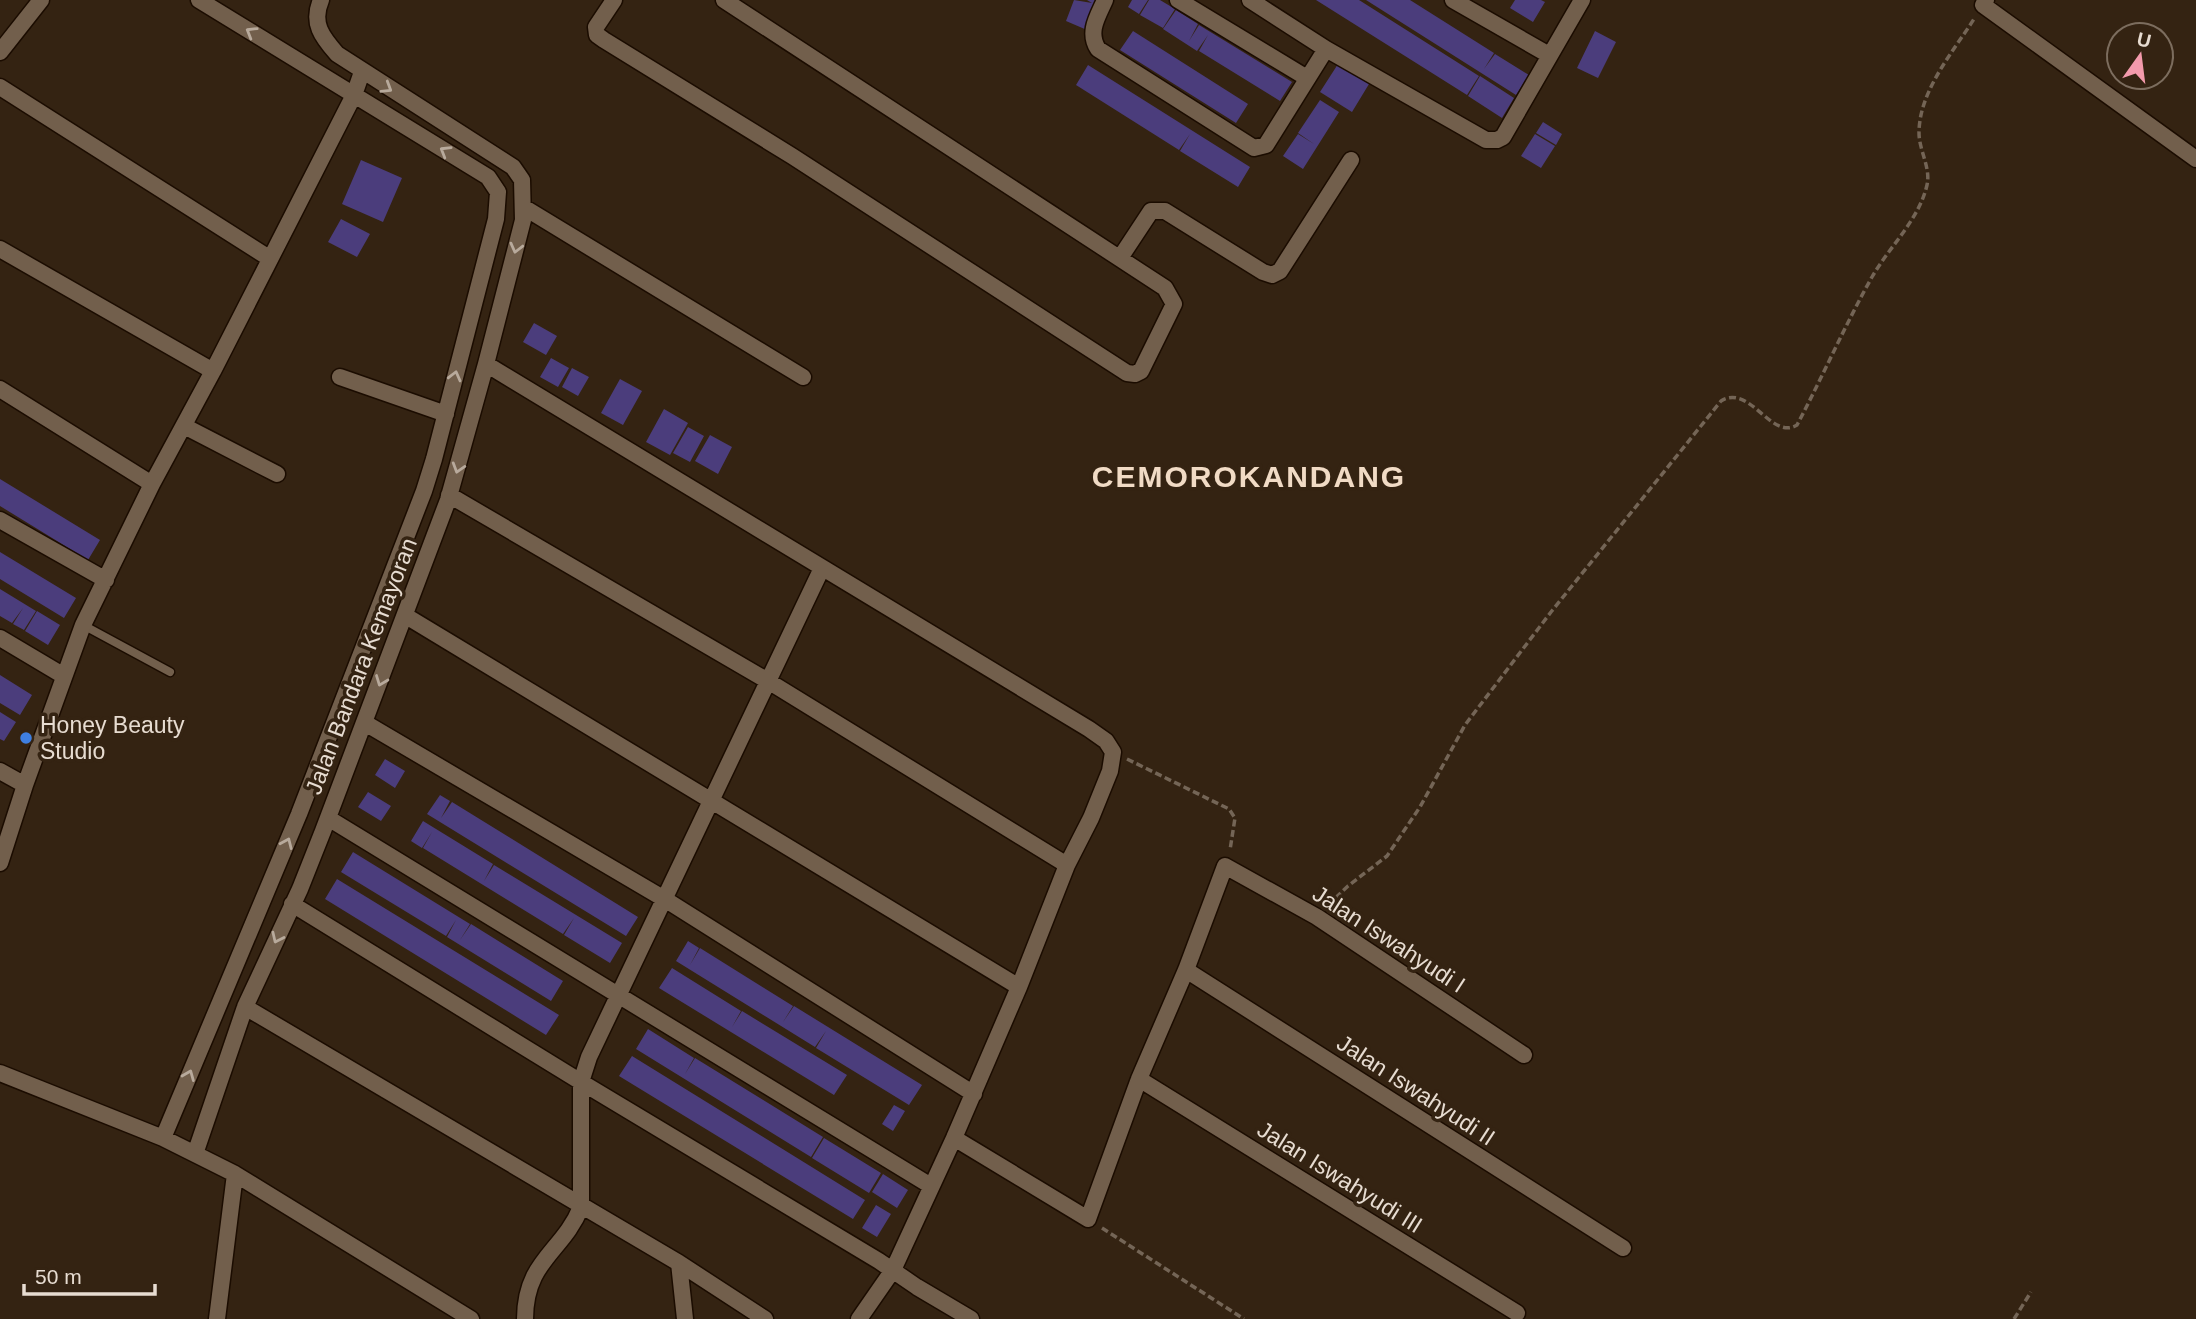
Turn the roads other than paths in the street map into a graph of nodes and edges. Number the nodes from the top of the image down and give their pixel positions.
1 (41, 0) edge
2 (199, 0) edge
3 (614, 0) edge
4 (724, 0) edge
5 (1105, 0) edge
6 (1178, 0) edge
7 (1250, 0) edge
8 (1454, 0) edge
9 (1582, 0) edge
10 (319, 2) edge
11 (1984, 3) edge
12 (219, 5) edge
13 (1325, 50) junction
14 (0, 52) edge
15 (1549, 55) junction
16 (362, 72) junction
17 (1307, 78) junction
18 (0, 87) edge
19 (354, 95) junction
20 (2196, 159) edge
21 (1351, 160) dead end
22 (522, 180) junction
23 (498, 192) junction
24 (524, 208) junction
25 (0, 249) edge
26 (269, 258) junction
27 (1120, 258) junction
28 (486, 364) junction
29 (213, 371) junction
30 (340, 377) dead end
31 (803, 377) dead end
32 (0, 389) edge
33 (446, 414) junction
34 (184, 426) junction
35 (277, 474) dead end
36 (152, 484) junction
37 (449, 495) junction
38 (0, 520) edge
39 (822, 568) junction
40 (106, 580) junction
41 (406, 616) junction
42 (83, 625) junction
43 (0, 638) edge
44 (170, 672) dead end
45 (64, 676) junction
46 (768, 681) junction
47 (365, 723) junction
48 (0, 771) edge
49 (25, 785) junction
50 (710, 799) junction
51 (328, 818) junction
52 (0, 863) edge
53 (1068, 865) junction
54 (666, 900) junction
55 (292, 904) junction
56 (1186, 970) junction
57 (1019, 987) junction
58 (621, 995) junction
59 (245, 1007) junction
60 (1524, 1055) dead end
61 (0, 1073) edge
62 (1139, 1079) junction
63 (581, 1082) junction
64 (974, 1094) junction
65 (163, 1138) junction
66 (954, 1138) junction
67 (195, 1154) junction
68 (235, 1174) junction
69 (931, 1185) junction
70 (580, 1207) junction
71 (1623, 1248) dead end
72 (679, 1263) junction
73 (892, 1270) junction
74 (1517, 1313) dead end
75 (217, 1319) edge
76 (471, 1319) edge
77 (525, 1319) edge
78 (685, 1319) edge
79 (765, 1319) edge
80 (859, 1319) edge
81 (971, 1319) edge

1 - 14 street
2 - 12 street
3 - 27 street
4 - 27 street
5 - 17 street
6 - 17 street
7 - 13 street
8 - 15 street
9 - 15 street
10 - 16 street
11 - 20 street
19 -> 12 street
13 - 15 street
13 - 17 street
16 - 19 street
16 -> 22 street
18 - 26 street
23 -> 19 street
19 - 26 street
21 - 27 street
22 - 23 street
22 - 24 street, Jalan Bandara Kemayoran
33 -> 23 street, Jalan Bandara Kemayoran
24 -> 28 street, Jalan Bandara Kemayoran
24 - 31 street
25 - 29 street
26 - 29 street
28 -> 37 street, Jalan Bandara Kemayoran
28 - 39 street
29 - 34 street
30 - 33 street
32 - 36 street
65 -> 33 street, Jalan Bandara Kemayoran
34 - 35 street
34 - 36 street
36 - 40 street
37 - 41 street, Jalan Bandara Kemayoran
37 - 46 street
38 - 40 street
39 - 46 street
39 - 53 street
40 - 42 street
41 -> 47 street, Jalan Bandara Kemayoran
41 - 50 street
42 - 44 lane
42 - 45 street
43 - 45 street
45 - 49 street
46 - 50 street
46 - 53 street
47 - 51 street, Jalan Bandara Kemayoran
47 - 54 street
48 - 49 street
49 - 52 street
50 - 54 street
50 - 57 street
51 - 55 street, Jalan Bandara Kemayoran
51 - 58 street
53 - 57 street
54 - 58 street
54 - 64 street
55 -> 59 street, Jalan Bandara Kemayoran
55 - 63 street
56 - 60 street, Jalan Iswahyudi I
56 - 62 street
56 - 71 street, Jalan Iswahyudi II
57 - 64 street
58 - 63 street
58 - 69 street
59 - 67 street, Jalan Bandara Kemayoran
59 - 70 street
61 - 65 street
62 - 66 street
62 - 74 street, Jalan Iswahyudi III
63 - 70 street
63 - 73 street
64 - 66 street
65 - 67 street
66 - 69 street
67 - 68 street
68 - 75 street
68 - 76 street
69 - 73 street
70 - 72 street
70 - 77 street
72 - 78 street
72 - 79 street
73 - 80 street
73 - 81 street

